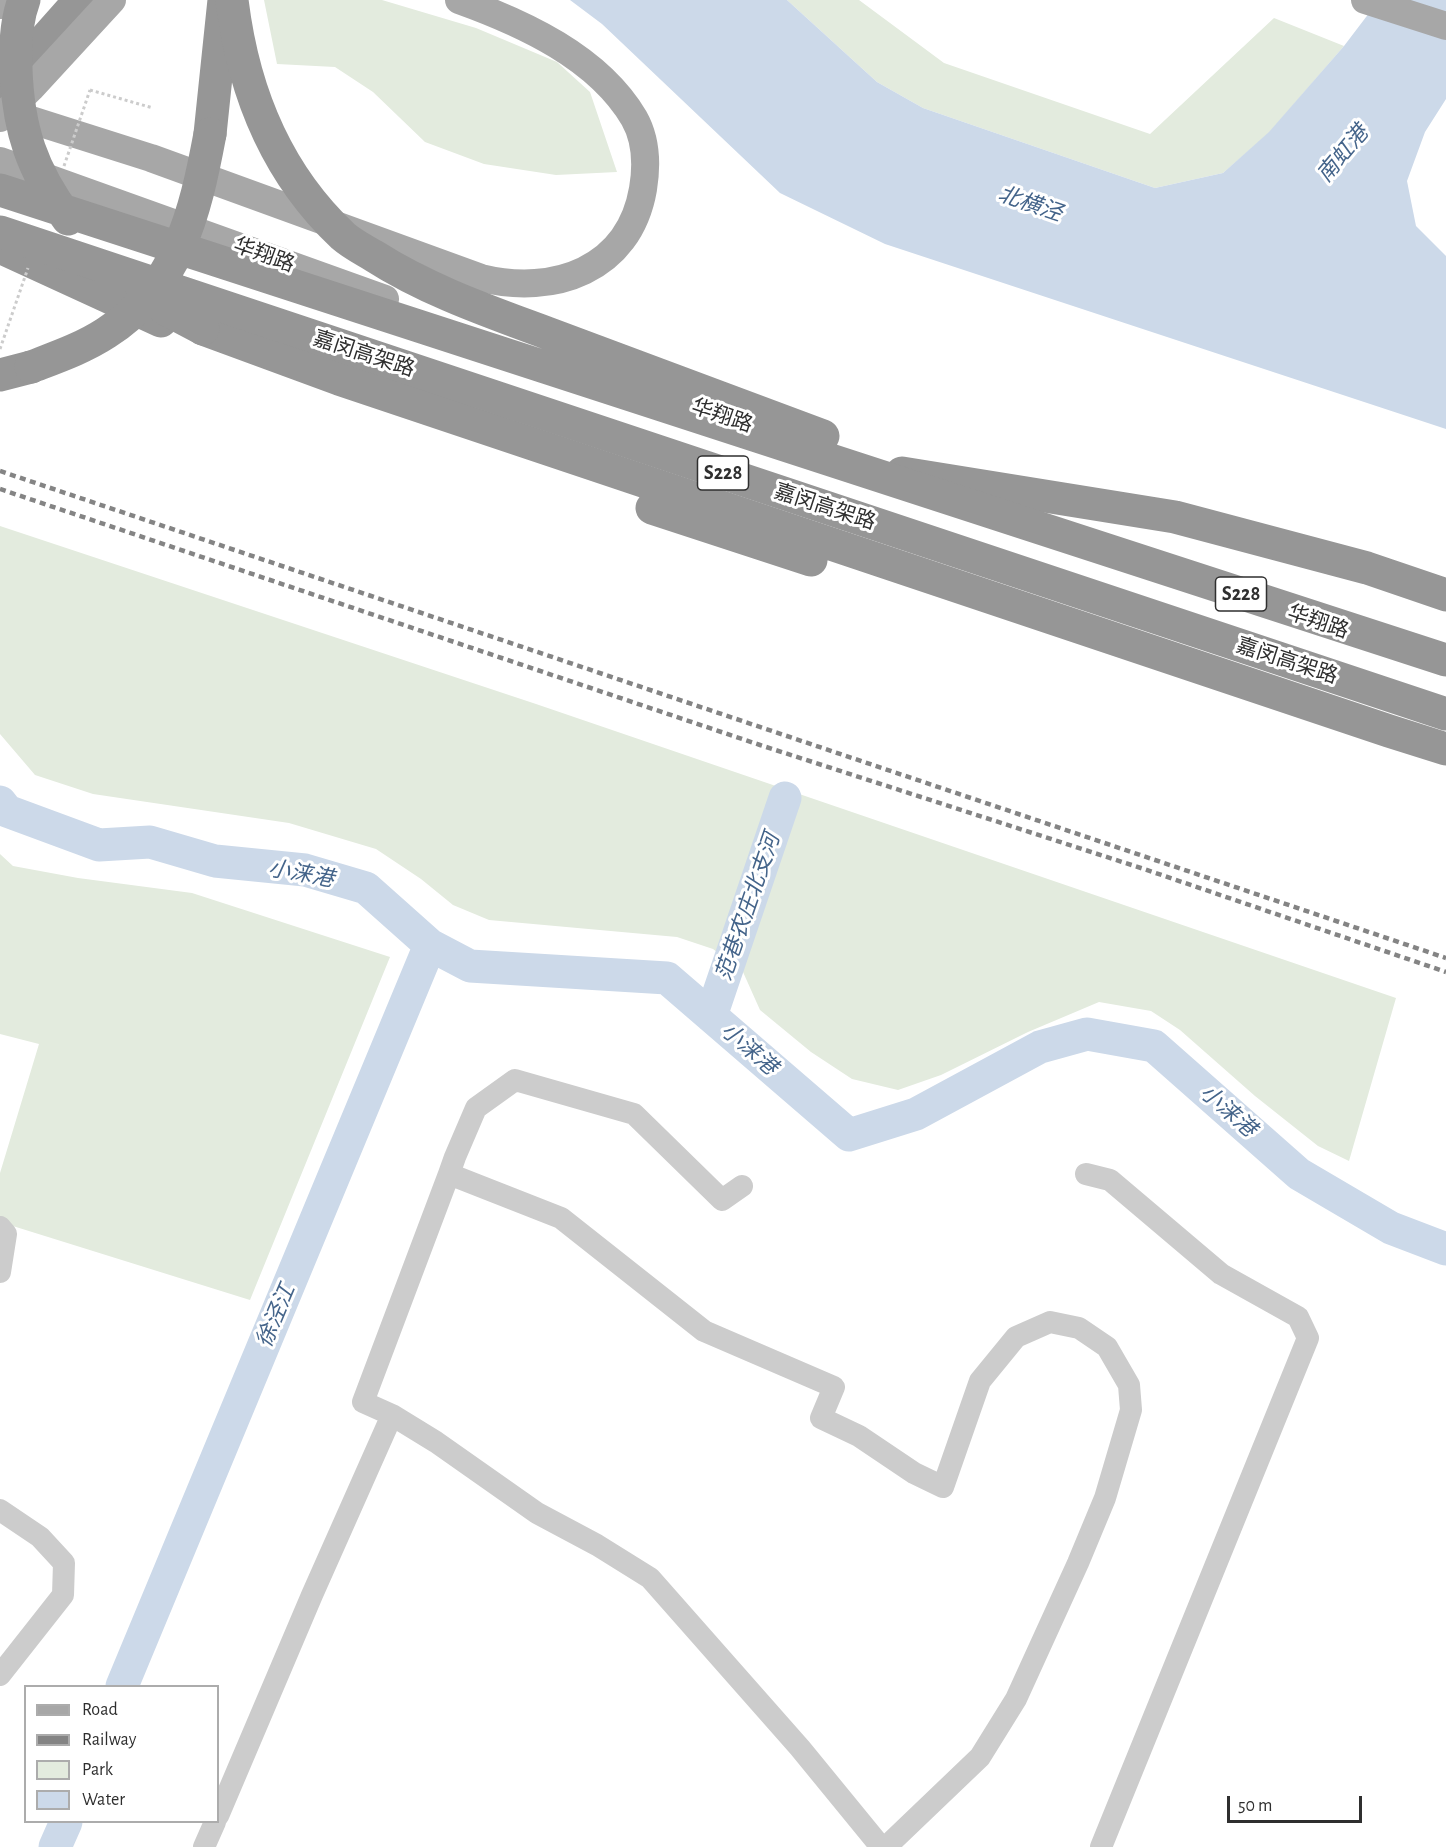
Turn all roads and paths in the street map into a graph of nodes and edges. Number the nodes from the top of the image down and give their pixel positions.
1 (4, 0) edge
2 (24, 0) edge
3 (60, 0) edge
4 (80, 0) edge
5 (112, 0) edge
6 (224, 0) edge
7 (232, 0) edge
8 (459, 0) edge
9 (1365, 0) edge
10 (0, 4) edge
11 (1446, 26) edge
12 (0, 71) edge
13 (0, 90) edge
14 (90, 90) dead end
15 (153, 108) dead end
16 (0, 110) edge
17 (0, 118) edge
18 (0, 161) edge
19 (0, 190) edge
20 (0, 232) edge
21 (0, 245) edge
22 (0, 375) edge
23 (874, 468) junction
24 (1036, 528) junction
25 (1446, 595) edge
26 (1026, 609) junction
27 (1446, 660) edge
28 (1446, 667) edge
29 (1446, 709) edge
30 (1446, 714) edge
31 (1446, 749) edge
32 (449, 1174) junction
33 (1086, 1174) dead end
34 (742, 1186) dead end
35 (0, 1227) edge
36 (0, 1272) edge
37 (392, 1415) junction
38 (0, 1510) edge
39 (0, 1675) edge
40 (219, 1814) edge
41 (214, 1823) edge
42 (204, 1847) edge
43 (881, 1847) edge
44 (886, 1847) edge
45 (1101, 1847) edge

1 - 10 main road
2 - 26 highway, bridge
3 - 12 main road
4 - 13 highway
5 - 17 main road, bridge
6 - 22 highway, bridge
7 - 24 highway, bridge
8 - 16 main road
9 - 11 main road
14 - 15 path
18 - 23 main road, 华翔路
19 - 24 highway, 嘉闵高架路 / S228, bridge
20 - 30 highway, 嘉闵高架路 / S228, bridge
21 - 26 highway
21 - 29 main road, 华翔路
23 - 25 highway
23 - 28 main road, 华翔路
24 - 27 highway, 嘉闵高架路 / S228, bridge
26 - 31 highway
32 - 34 street
32 - 37 street
32 - 44 street
33 - 45 street
35 - 36 street
37 - 40 street
37 - 43 street
38 - 39 street
41 - 42 street

